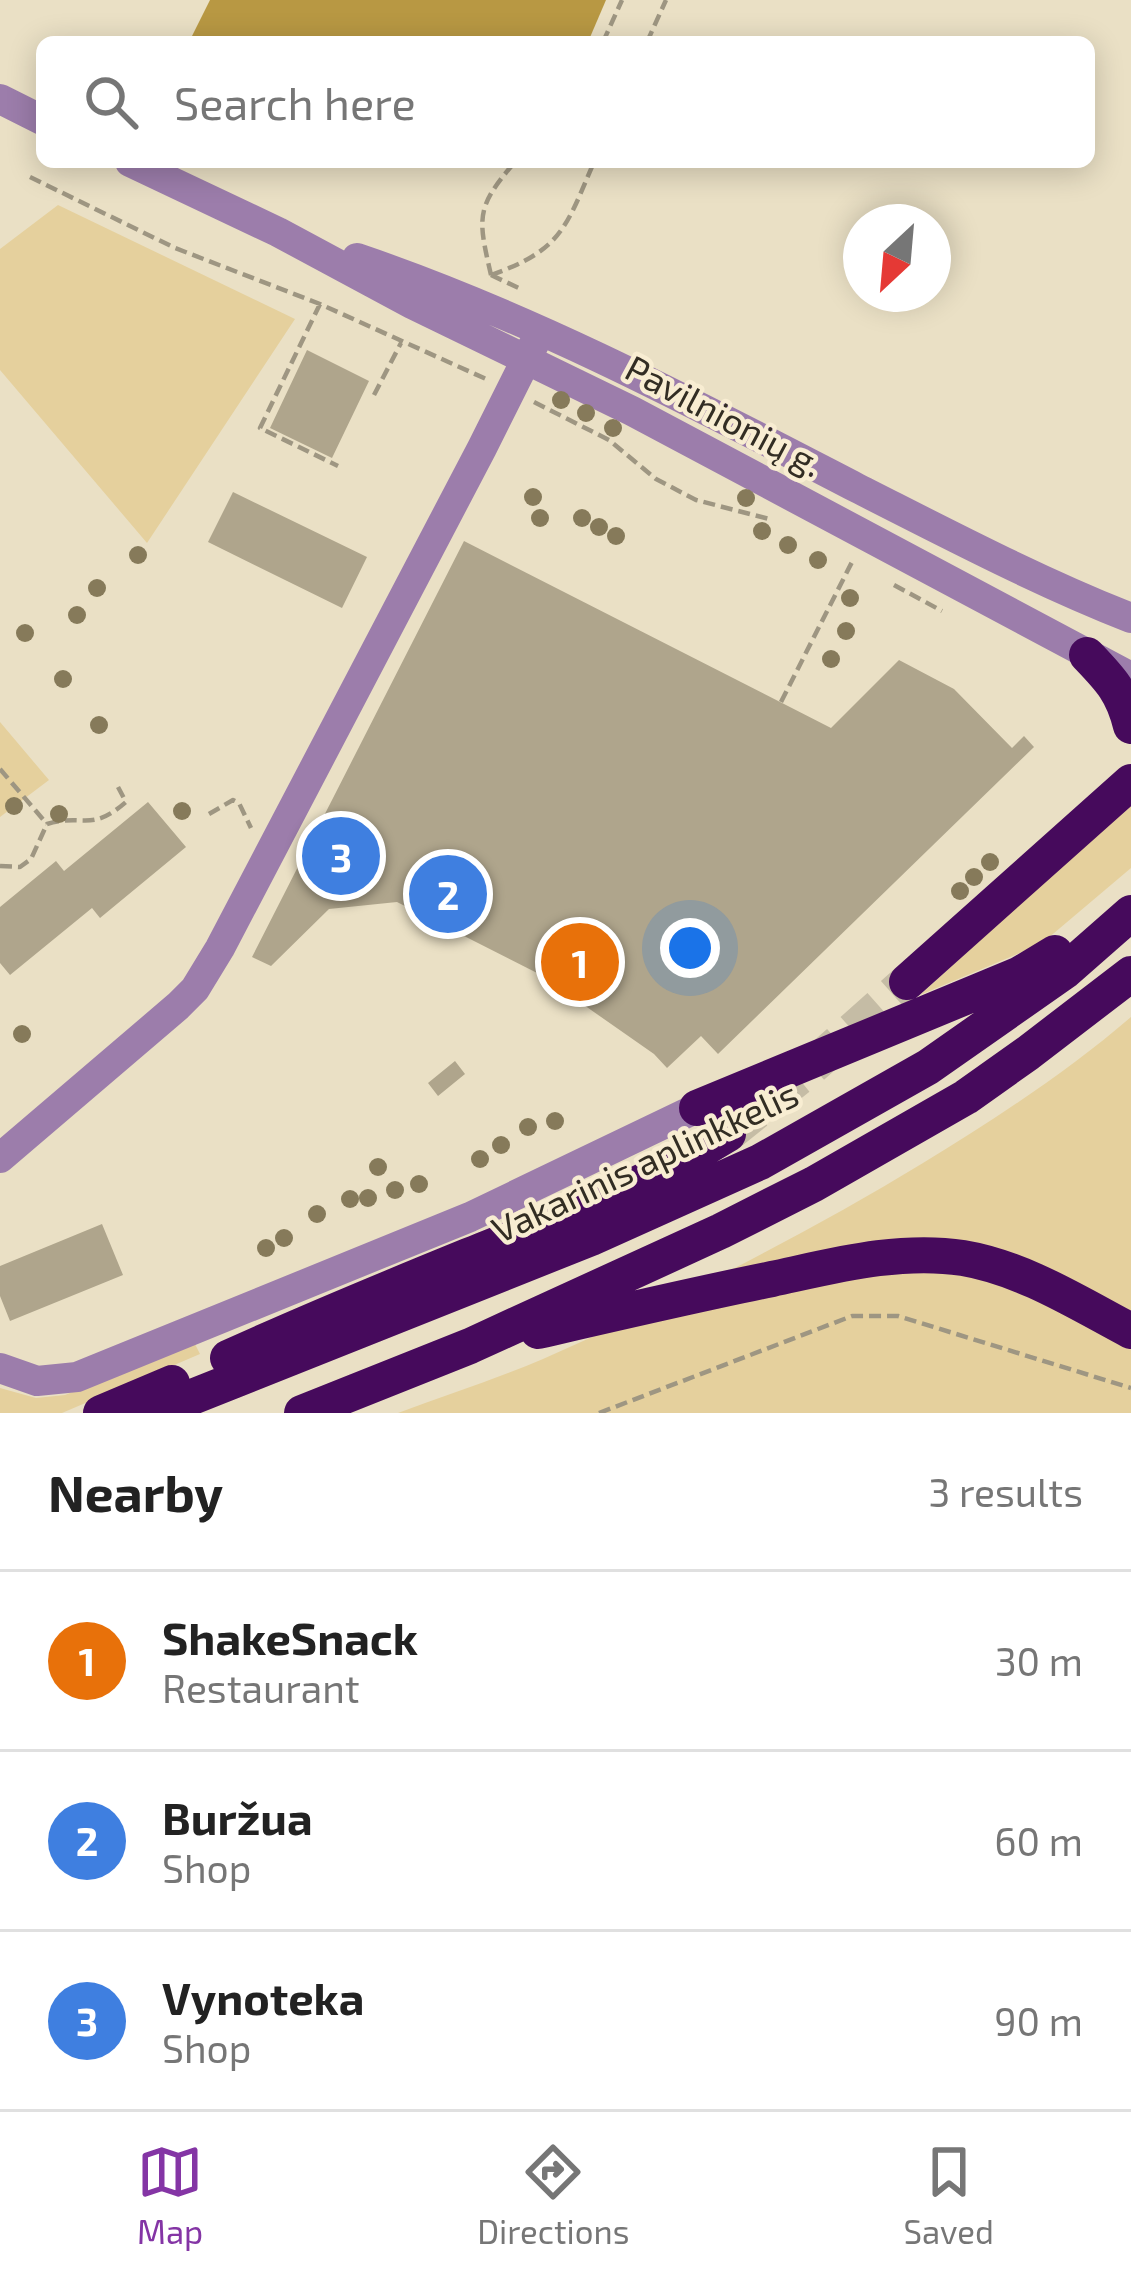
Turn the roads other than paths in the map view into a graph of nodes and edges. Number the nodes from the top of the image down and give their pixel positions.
1 (0, 99) edge
2 (36, 117) edge
3 (143, 168) edge
4 (533, 345) junction
5 (1131, 618) edge
6 (1087, 655) junction
7 (1131, 677) edge
8 (1131, 726) edge
9 (1128, 780) edge
10 (1131, 911) edge
11 (1059, 962) junction
12 (1131, 974) edge
13 (907, 982) tunnel mouth
14 (697, 1108) joint
15 (728, 1134) tunnel mouth
16 (0, 1158) edge
17 (1131, 1331) edge
18 (470, 1346) junction
19 (0, 1367) edge
20 (101, 1413) edge
21 (152, 1413) edge
22 (302, 1413) edge

1 - 2 street
3 - 4 street, Pavilnionių g.
4 - 5 street, Pavilnionių g.
4 - 6 street, Pavilnionių g.
4 - 16 street
6 - 7 street, Pavilnionių g.
6 - 8 highway
9 - 13 highway
10 - 11 highway, Vakarinis aplinkkelis
11 - 14 highway
11 - 21 highway, Vakarinis aplinkkelis
12 - 18 highway
14 - 19 street
15 - 20 highway
17 - 18 highway
18 - 22 highway

